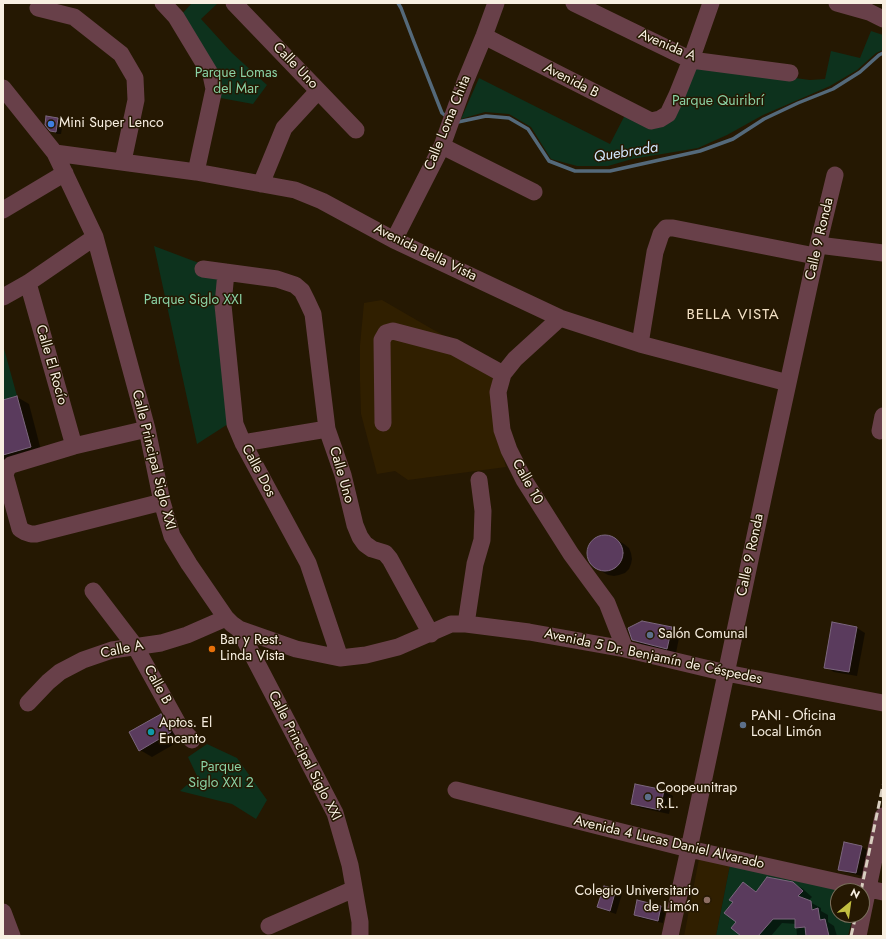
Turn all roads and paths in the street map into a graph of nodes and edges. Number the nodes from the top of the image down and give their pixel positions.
1 (163, 3) edge
2 (234, 3) edge
3 (496, 3) edge
4 (574, 3) edge
5 (711, 3) edge
6 (837, 3) edge
7 (841, 3) edge
8 (38, 8) dead end
9 (883, 19) edge
10 (484, 36) junction
11 (691, 60) junction
12 (790, 73) dead end
13 (3, 88) edge
14 (318, 91) junction
15 (356, 130) dead end
16 (442, 146) junction
17 (55, 153) junction
18 (123, 162) junction
19 (196, 172) junction
20 (65, 173) junction
21 (835, 175) dead end
22 (261, 184) junction
23 (534, 192) dead end
24 (3, 210) edge
25 (95, 237) junction
26 (394, 240) junction
27 (816, 251) junction
28 (883, 253) edge
29 (203, 269) dead end
30 (226, 272) junction
31 (28, 283) junction
32 (3, 297) edge
33 (560, 318) junction
34 (640, 344) junction
35 (503, 374) junction
36 (788, 383) junction
37 (383, 423) dead end
38 (327, 429) junction
39 (147, 430) junction
40 (243, 443) junction
41 (74, 446) junction
42 (479, 480) dead end
43 (162, 502) junction
44 (93, 591) dead end
45 (226, 618) junction
46 (466, 624) junction
47 (239, 629) junction
48 (431, 634) junction
49 (136, 646) junction
50 (625, 649) junction
51 (340, 658) junction
52 (726, 672) junction
53 (28, 703) dead end
54 (883, 703) edge
55 (192, 740) dead end
56 (456, 790) dead end
57 (883, 816) edge
58 (689, 849) junction
59 (354, 889) junction
60 (875, 890) edge
61 (3, 912) edge
62 (269, 926) dead end
63 (3, 934) edge
64 (7, 936) edge
65 (12, 936) edge
66 (360, 936) edge
67 (670, 936) edge
68 (858, 936) edge

1 - 19 street
2 - 14 street, Calle Uno
3 - 10 street, Calle Loma Chita
4 - 11 street, Avenida A
5 - 11 street
6 - 7 street
7 - 9 street
8 - 18 street
10 - 11 street, Avenida B
10 - 16 street, Calle Loma Chita
11 - 12 street, Avenida A
13 - 17 street, Calle Principal Siglo XXI
14 - 15 street, Calle Uno
14 - 22 street
16 - 23 street
16 - 26 street, Calle Loma Chita
17 - 18 street, Avenida Bella Vista
17 - 20 street, Calle Principal Siglo XXI
18 - 19 street, Avenida Bella Vista
19 - 22 street, Avenida Bella Vista
20 - 24 street
20 - 25 street, Calle Principal Siglo XXI
21 - 27 street, Calle 9 Ronda
22 - 26 street, Avenida Bella Vista
25 - 31 street
25 - 39 street, Calle Principal Siglo XXI
26 - 33 street, Avenida Bella Vista
27 - 28 street
27 - 34 street
27 - 36 street, Calle 9 Ronda
29 - 30 street
30 - 38 street, Calle Uno
30 - 40 street, Calle Dos
31 - 32 street
31 - 41 street, Calle El Rocío
33 - 34 street, Avenida Bella Vista
33 - 35 street, Calle 10
34 - 36 street, Avenida Bella Vista
35 - 37 street
35 - 50 street, Calle 10
36 - 52 street, Calle 9 Ronda
38 - 40 street
38 - 48 street, Calle Uno
39 - 41 street
39 - 43 street, Calle Principal Siglo XXI
40 - 51 street, Calle Dos
41 - 43 street
42 - 46 street
43 - 45 street, Calle Principal Siglo XXI
44 - 49 street, Calle B
45 - 47 street, Calle Principal Siglo XXI
45 - 49 street, Calle A
46 - 48 street, Avenida 5 Dr. Benjamín de Céspedes
46 - 50 street, Avenida 5 Dr. Benjamín de Céspedes
47 - 51 street, Avenida 5 Dr. Benjamín de Céspedes
47 - 59 street, Calle Principal Siglo XXI
48 - 51 street, Avenida 5 Dr. Benjamín de Céspedes
49 - 53 street, Calle A
49 - 55 street, Calle B
50 - 52 street, Avenida 5 Dr. Benjamín de Céspedes
52 - 54 street, Avenida 5 Dr. Benjamín de Céspedes
52 - 58 street, Calle 9 Ronda
56 - 58 street, Avenida 4 Lucas Daniel Alvarado
57 - 60 street
58 - 60 street, Avenida 4 Lucas Daniel Alvarado
58 - 67 street, Calle 9 Ronda
59 - 62 street
59 - 66 street, Calle Principal Siglo XXI
60 - 68 street
61 - 65 street
63 - 64 street

